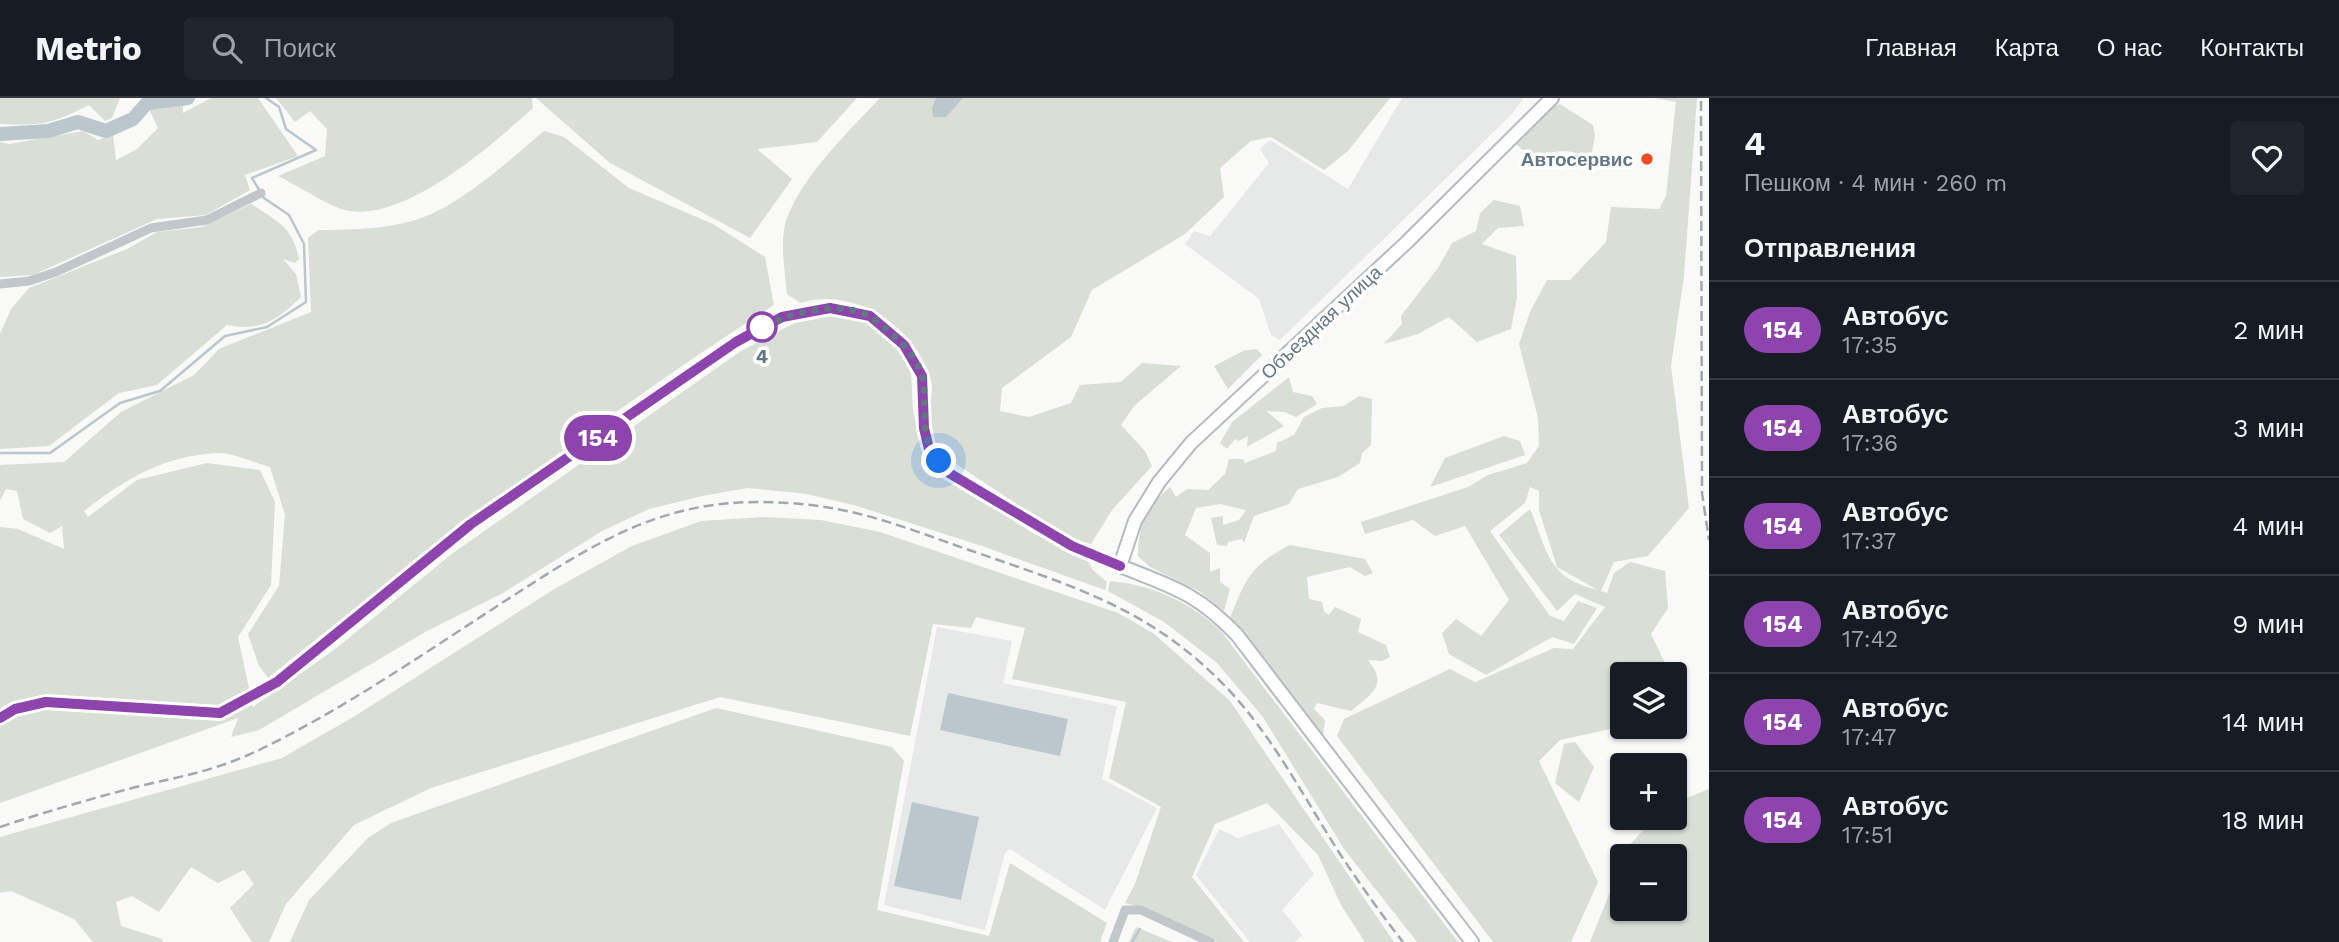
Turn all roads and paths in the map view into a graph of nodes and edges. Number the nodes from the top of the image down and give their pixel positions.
1 (1552, 98) edge
2 (261, 193) dead end
3 (0, 284) edge
4 (1120, 566) junction
5 (0, 718) edge
6 (1113, 942) edge
7 (1210, 942) edge
8 (1472, 942) edge

1 - 4 main road, Объездная улица
2 - 3 street
4 - 5 street
4 - 8 main road
6 - 7 street

